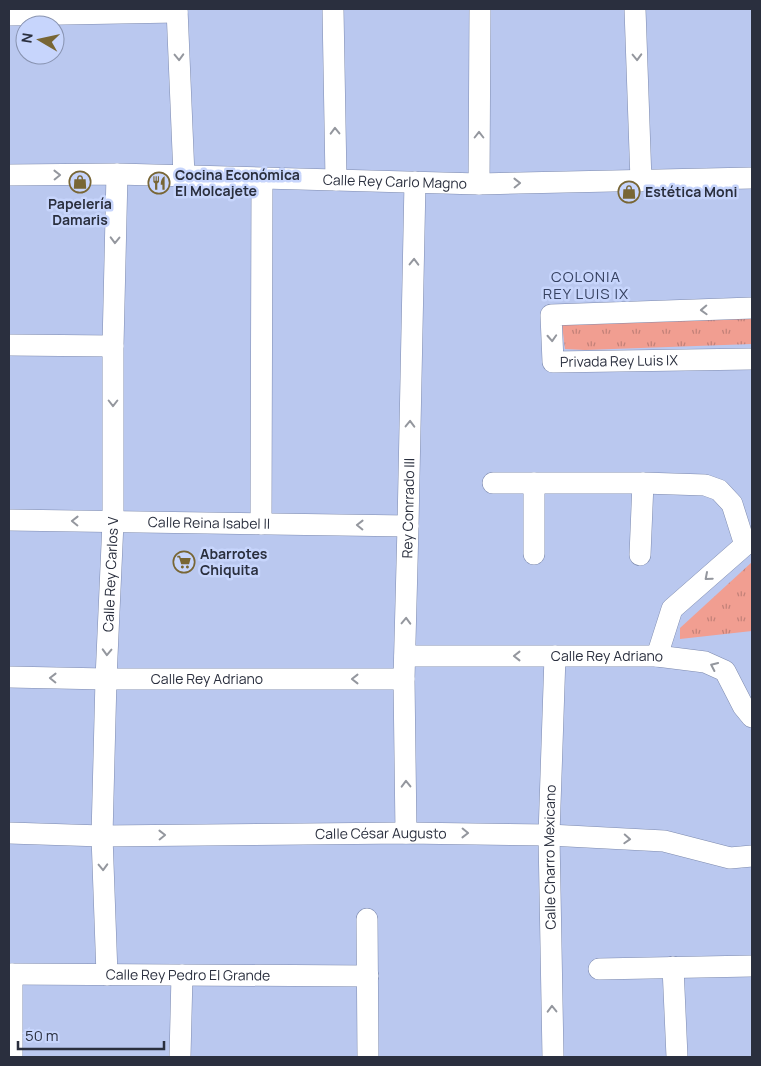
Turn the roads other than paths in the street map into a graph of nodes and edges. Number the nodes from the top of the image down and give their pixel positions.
1 (333, 9) edge
2 (480, 9) edge
3 (635, 9) edge
4 (177, 11) edge
5 (9, 15) edge
6 (117, 174) junction
7 (9, 175) edge
8 (184, 176) junction
9 (262, 178) junction
10 (752, 178) edge
11 (336, 180) junction
12 (641, 181) junction
13 (415, 182) junction
14 (479, 184) junction
15 (752, 308) edge
16 (9, 345) edge
17 (113, 346) junction
18 (752, 359) edge
19 (493, 483) dead end
20 (534, 483) junction
21 (643, 483) junction
22 (9, 520) edge
23 (113, 522) junction
24 (261, 524) junction
25 (408, 526) junction
26 (749, 543) edge
27 (534, 554) dead end
28 (640, 554) dead end
29 (405, 656) junction
30 (555, 656) junction
31 (657, 656) junction
32 (9, 677) edge
33 (404, 679) junction
34 (106, 680) junction
35 (752, 717) edge
36 (9, 833) edge
37 (406, 833) junction
38 (549, 835) junction
39 (102, 836) junction
40 (752, 856) edge
41 (367, 919) dead end
42 (752, 966) edge
43 (673, 968) junction
44 (599, 969) dead end
45 (10, 974) edge
46 (107, 975) junction
47 (182, 975) junction
48 (368, 976) junction
49 (12, 1057) edge
50 (180, 1057) edge
51 (368, 1057) edge
52 (553, 1057) edge
53 (677, 1057) edge

11 -> 1 street
14 -> 2 street
3 -> 12 street
4 - 5 street
4 -> 8 street
7 -> 6 street, Calle Rey Carlo Magno
6 - 8 street, Calle Rey Carlo Magno
6 -> 17 street, Calle Rey Carlos V
8 - 9 street, Calle Rey Carlo Magno
9 - 11 street, Calle Rey Carlo Magno
9 - 24 street
10 - 12 street, Calle Rey Carlo Magno
11 - 13 street, Calle Rey Carlo Magno
14 -> 12 street, Calle Rey Carlo Magno
13 - 14 street, Calle Rey Carlo Magno
25 -> 13 street, Rey Conrrado III
15 -> 18 street, Privada Rey Luis IX
16 - 17 street
17 -> 23 street, Calle Rey Carlos V
19 - 20 street
20 - 21 street
20 - 27 street
21 - 26 street
21 - 28 street
23 -> 22 street, Calle Reina Isabel II
23 - 24 street, Calle Reina Isabel II
23 -> 34 street, Calle Rey Carlos V
25 -> 24 street, Calle Reina Isabel II
29 -> 25 street, Rey Conrrado III
26 -> 31 street
30 -> 29 street, Calle Rey Adriano
29 - 33 street, Rey Conrrado III
30 - 31 street, Calle Rey Adriano
30 - 38 street, Calle Charro Mexicano
35 -> 31 street, Calle Rey Adriano
34 -> 32 street, Calle Rey Adriano
33 -> 34 street, Calle Rey Adriano
37 -> 33 street, Rey Conrrado III
34 - 39 street, Calle Rey Carlos V
36 - 39 street, Calle César Augusto
37 -> 38 street, Calle César Augusto
39 -> 37 street, Calle César Augusto
38 -> 40 street, Calle César Augusto
52 -> 38 street, Calle Charro Mexicano
39 -> 46 street, Calle Rey Carlos V
41 - 48 street
42 - 43 street
43 - 44 street
43 - 53 street
45 - 46 street, Calle Rey Pedro El Grande
45 - 49 street
46 - 47 street, Calle Rey Pedro El Grande
47 - 48 street, Calle Rey Pedro El Grande
47 - 50 street
48 - 51 street

